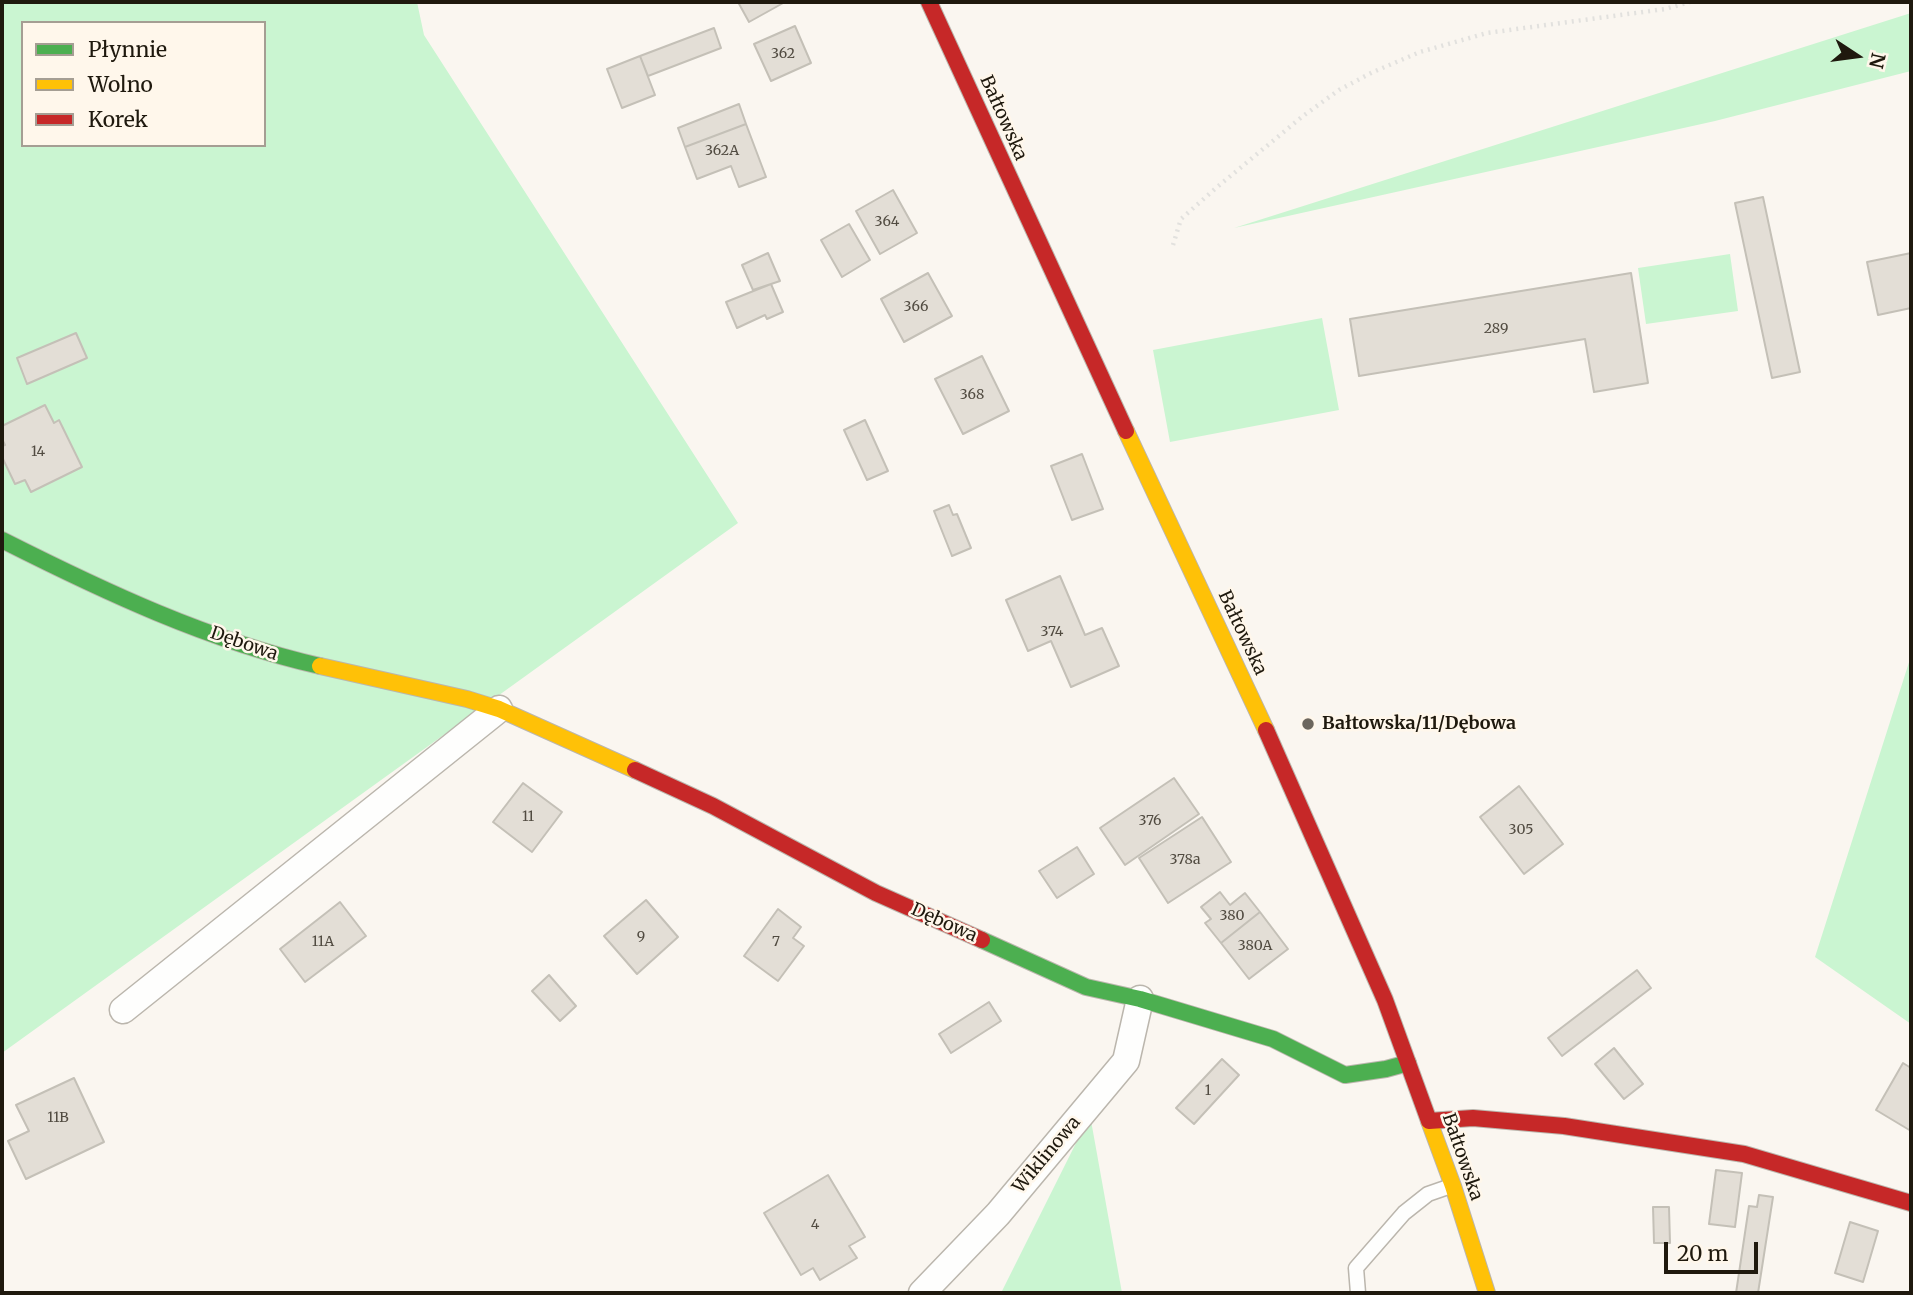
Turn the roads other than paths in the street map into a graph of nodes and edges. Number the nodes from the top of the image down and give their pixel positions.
1 (929, 2) edge
2 (2, 540) edge
3 (499, 709) junction
4 (1140, 999) junction
5 (123, 1010) dead end
6 (1408, 1063) junction
7 (1429, 1121) junction
8 (1453, 1186) junction
9 (1911, 1203) edge
10 (922, 1293) edge
11 (1358, 1293) edge
12 (1487, 1293) edge

1 - 6 street, Bałtowska
2 - 3 street, Dębowa
3 - 4 street, Dębowa
3 - 5 street
4 - 6 street, Dębowa
4 - 10 street, Wiklinowa
6 - 7 street, Bałtowska
7 - 8 street, Bałtowska
7 - 9 street
8 - 11 lane
8 - 12 street, Bałtowska

